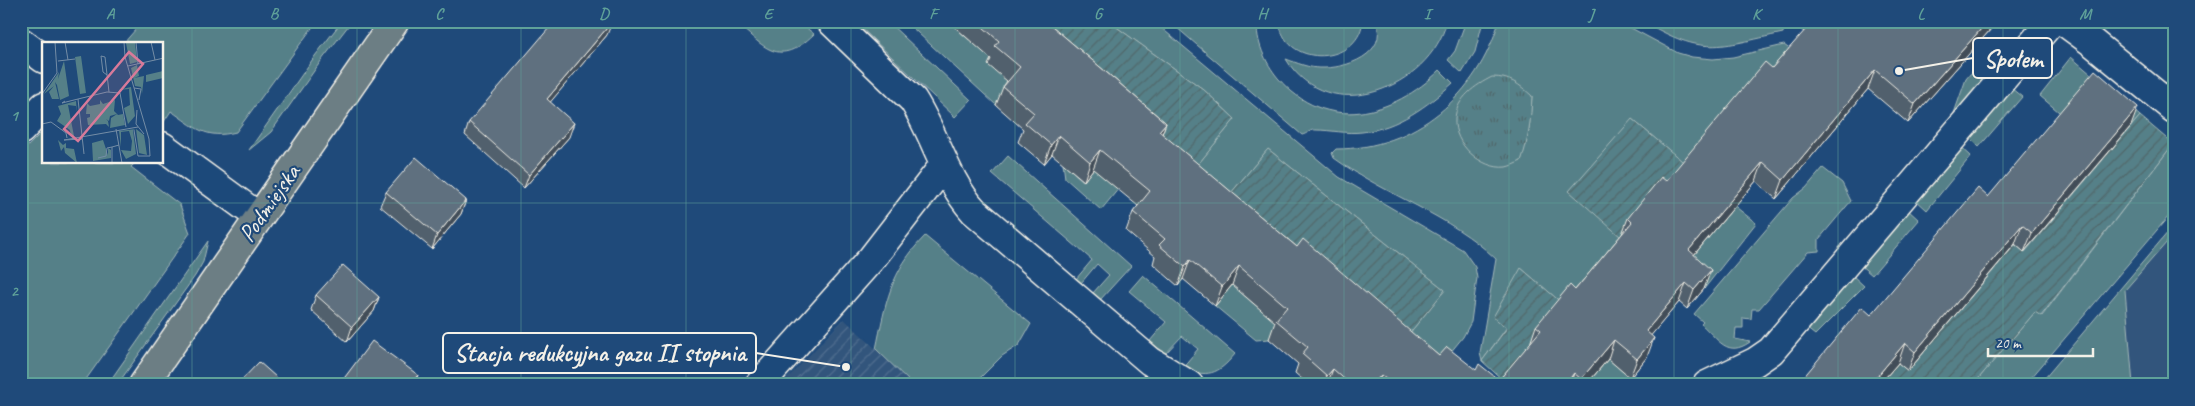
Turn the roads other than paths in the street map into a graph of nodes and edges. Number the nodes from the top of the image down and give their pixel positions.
1 (395, 21) edge
2 (831, 21) edge
3 (2052, 21) edge
4 (2063, 21) edge
5 (21, 42) edge
6 (42, 58) edge
7 (42, 108) edge
8 (2174, 109) edge
9 (21, 130) edge
10 (164, 147) edge
11 (944, 165) junction
12 (259, 217) junction
13 (142, 385) edge
14 (759, 385) edge
15 (1189, 385) edge
16 (1707, 385) edge

1 - 12 main road, Podmiejska
2 - 11 street
3 - 16 street
4 - 8 street
5 - 6 street
7 - 9 street
10 - 12 street
11 - 14 street
11 - 15 street
12 - 13 main road, Podmiejska

